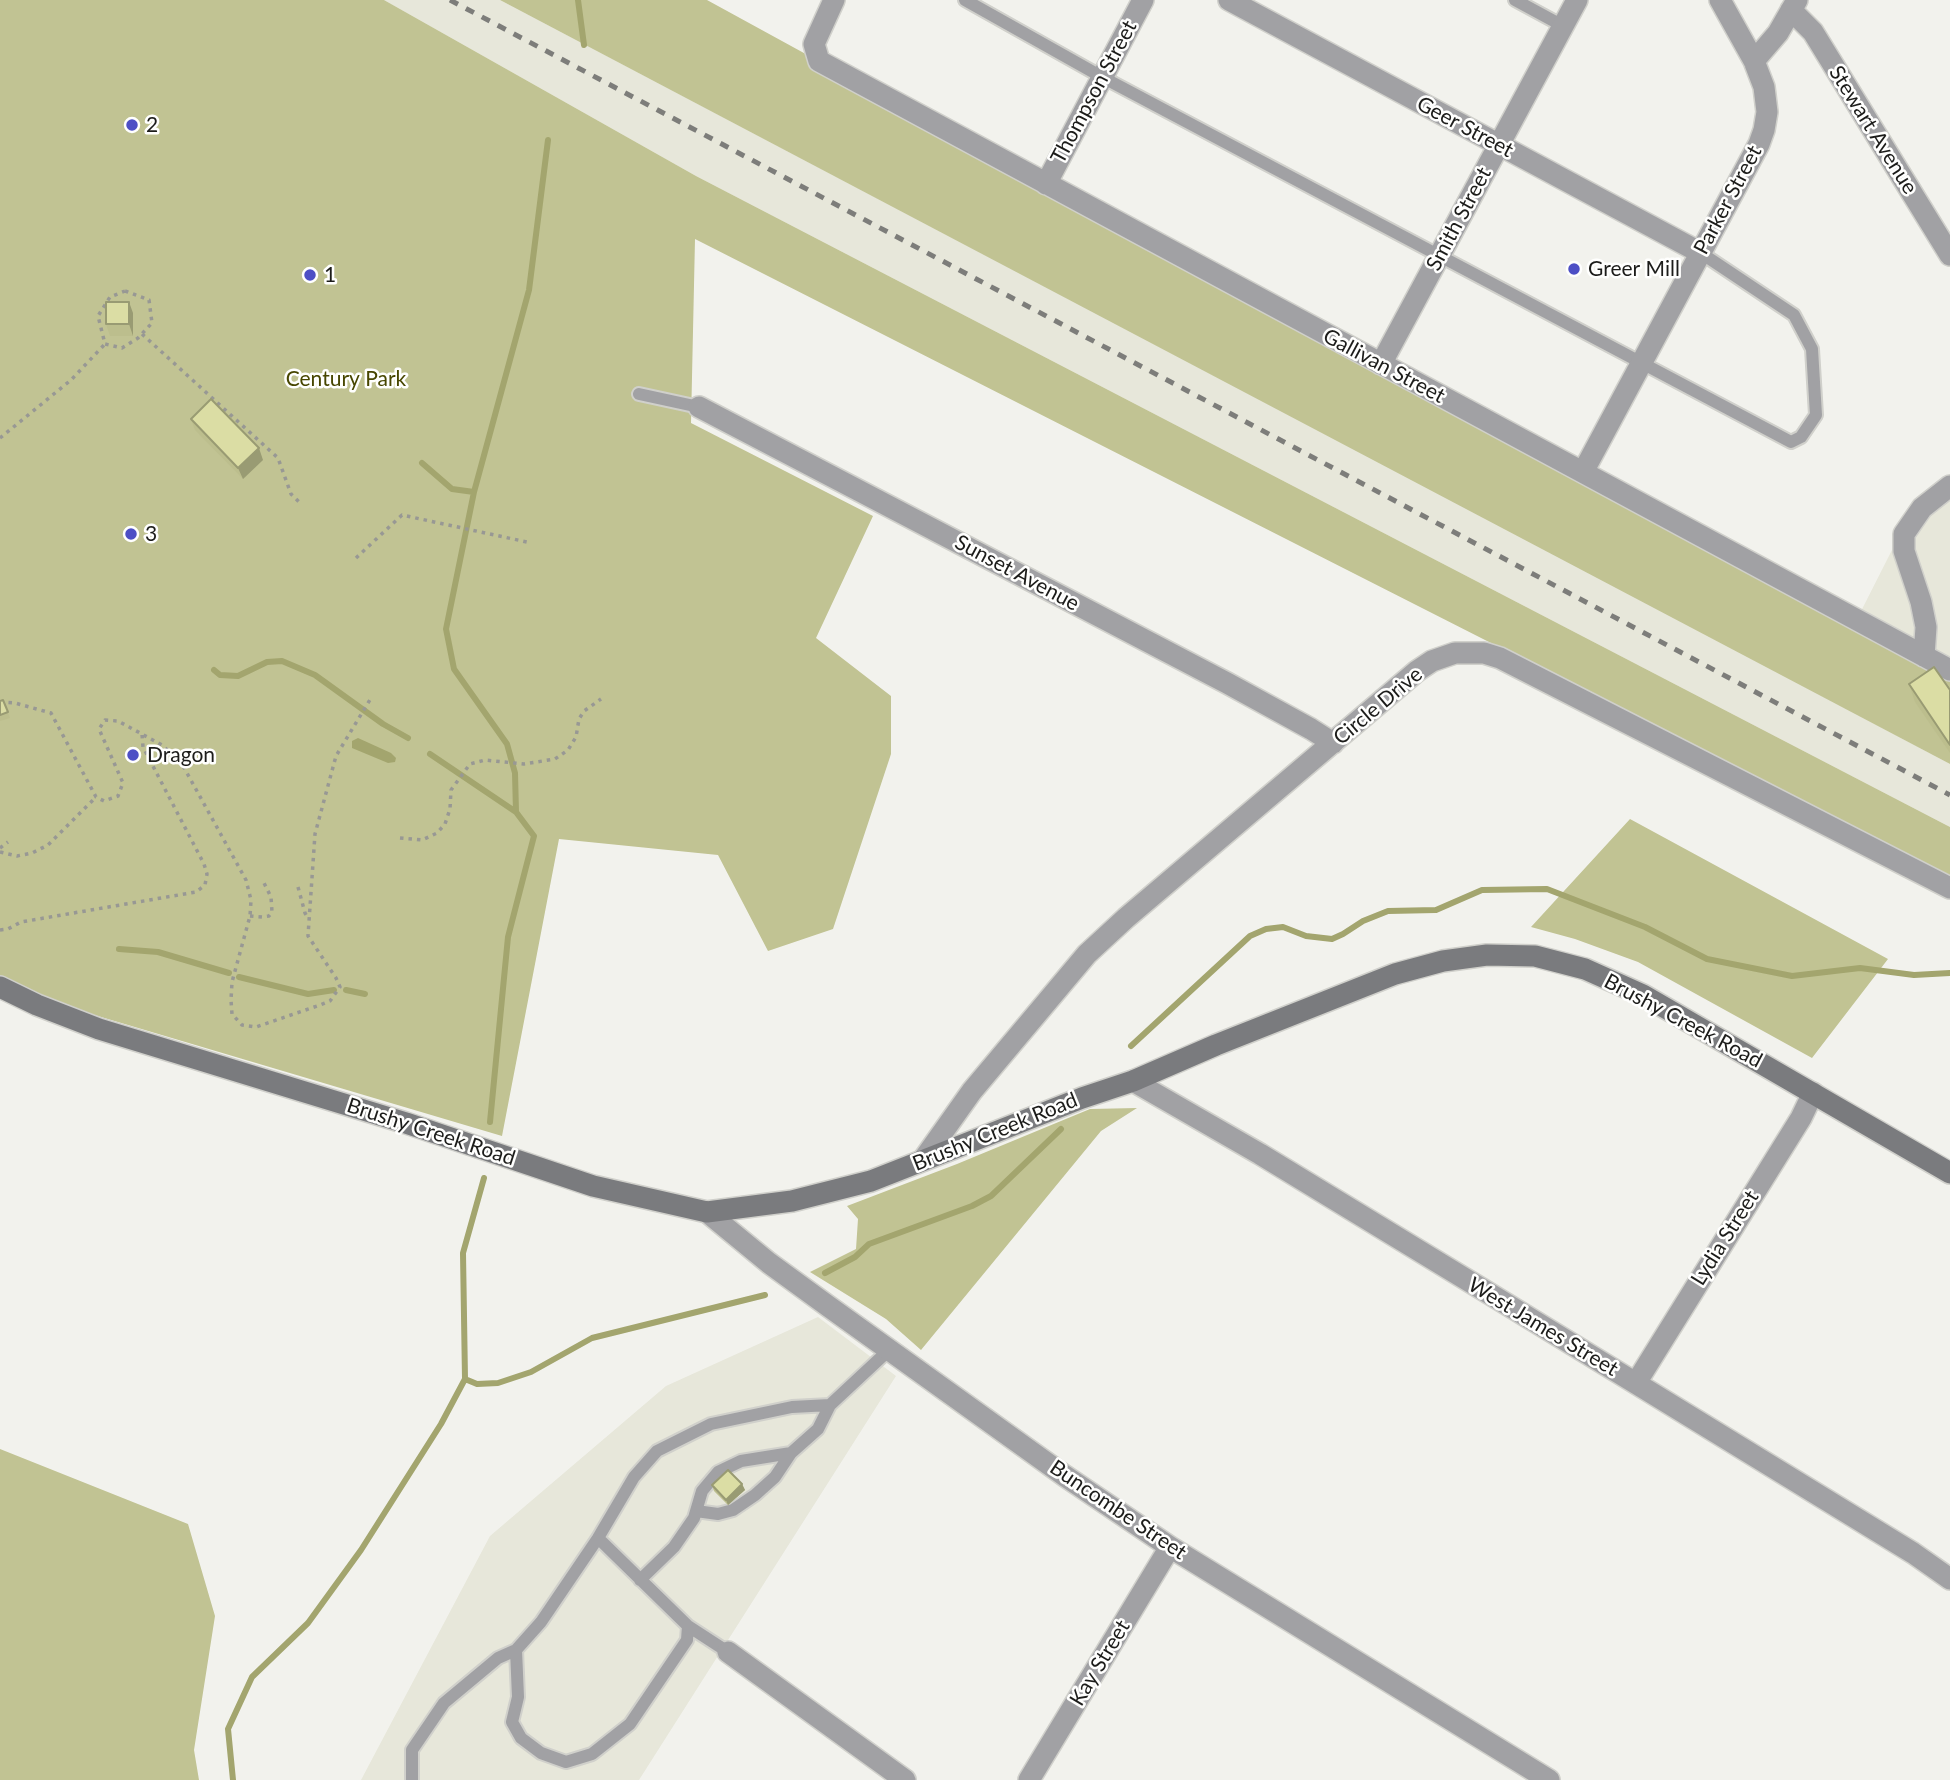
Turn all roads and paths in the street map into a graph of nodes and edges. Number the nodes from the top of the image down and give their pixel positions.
1 (834, 0) edge
2 (965, 0) edge
3 (1143, 0) edge
4 (1228, 0) edge
5 (1515, 0) edge
6 (1577, 0) edge
7 (1720, 0) edge
8 (1794, 5) edge
9 (1563, 26) junction
10 (1754, 61) junction
11 (1102, 77) junction
12 (1499, 145) junction
13 (1046, 184) junction
14 (1701, 253) junction
15 (1440, 255) junction
16 (1950, 255) edge
17 (142, 334) junction
18 (106, 344) junction
19 (1642, 363) junction
20 (1381, 364) junction
21 (639, 394) dead end
22 (698, 407) joint
23 (0, 438) edge
24 (1583, 472) junction
25 (1950, 486) edge
26 (300, 503) dead end
27 (527, 542) dead end
28 (356, 558) dead end
29 (1924, 656) junction
30 (1950, 670) edge
31 (371, 698) dead end
32 (601, 699) dead end
33 (0, 702) edge
34 (142, 734) junction
35 (1333, 743) junction
36 (96, 797) junction
37 (400, 838) dead end
38 (8, 842) dead end
39 (0, 850) edge
40 (264, 883) dead end
41 (298, 887) dead end
42 (1950, 888) edge
43 (250, 916) junction
44 (309, 919) junction
45 (0, 930) edge
46 (0, 987) edge
47 (1133, 1081) junction
48 (1813, 1093) junction
49 (923, 1160) junction
50 (1950, 1173) edge
51 (707, 1212) junction
52 (889, 1350) junction
53 (1636, 1383) junction
54 (831, 1405) junction
55 (791, 1453) junction
56 (696, 1511) junction
57 (598, 1538) junction
58 (1170, 1547) junction
59 (1950, 1579) edge
60 (640, 1580) junction
61 (688, 1626) junction
62 (516, 1650) junction
63 (728, 1652) joint
64 (1516, 1772) edge
65 (412, 1780) edge
66 (905, 1780) edge
67 (1029, 1780) edge
68 (1549, 1780) edge

1 - 13 street, Gallivan Street
2 - 11 lane
3 - 11 street, Thompson Street
4 - 12 street, Geer Street
5 - 9 lane
6 - 9 street, Smith Street
7 - 10 street, Parker Street
8 - 10 street
8 - 16 street, Stewart Avenue
9 - 12 street, Smith Street
10 - 14 street, Parker Street
11 - 13 street, Thompson Street
11 - 15 lane
12 - 14 street, Geer Street
12 - 15 street, Smith Street
13 - 20 street, Gallivan Street
14 - 19 street, Parker Street
14 - 19 lane
15 - 19 lane
15 - 20 street, Smith Street
17 - 18 path
17 - 18 path
17 - 26 path
18 - 23 path
19 - 24 street, Parker Street
20 - 24 street, Gallivan Street
21 - 22 lane
22 - 35 street, Sunset Avenue
24 - 29 street, Gallivan Street
25 - 29 street
27 - 28 path
29 - 30 street, Gallivan Street
31 - 44 path
32 - 37 path
33 - 36 path
34 - 36 path
34 - 43 path
34 - 45 path
35 - 42 street, Circle Drive
35 - 49 street, Circle Drive
36 - 39 path
38 - 39 path
40 - 43 path
41 - 44 path
43 - 44 path
46 - 51 street, Brushy Creek Road
47 - 48 street, Brushy Creek Road
47 - 49 street, Brushy Creek Road
47 - 53 street, West James Street
48 - 50 street, Brushy Creek Road
48 - 53 street, Lydia Street
49 - 51 street, Brushy Creek Road
51 - 52 street, Buncombe Street
52 - 54 lane
52 - 58 street, Buncombe Street
53 - 59 street, West James Street
54 - 55 lane
54 - 57 lane
55 - 56 lane
55 - 56 lane
56 - 60 lane
57 - 60 lane
57 - 62 lane
58 - 64 street, Buncombe Street
58 - 67 street, Kay Street
60 - 61 lane
61 - 62 lane
61 - 63 lane
62 - 65 lane
63 - 66 street
64 - 68 street, Buncombe Street

